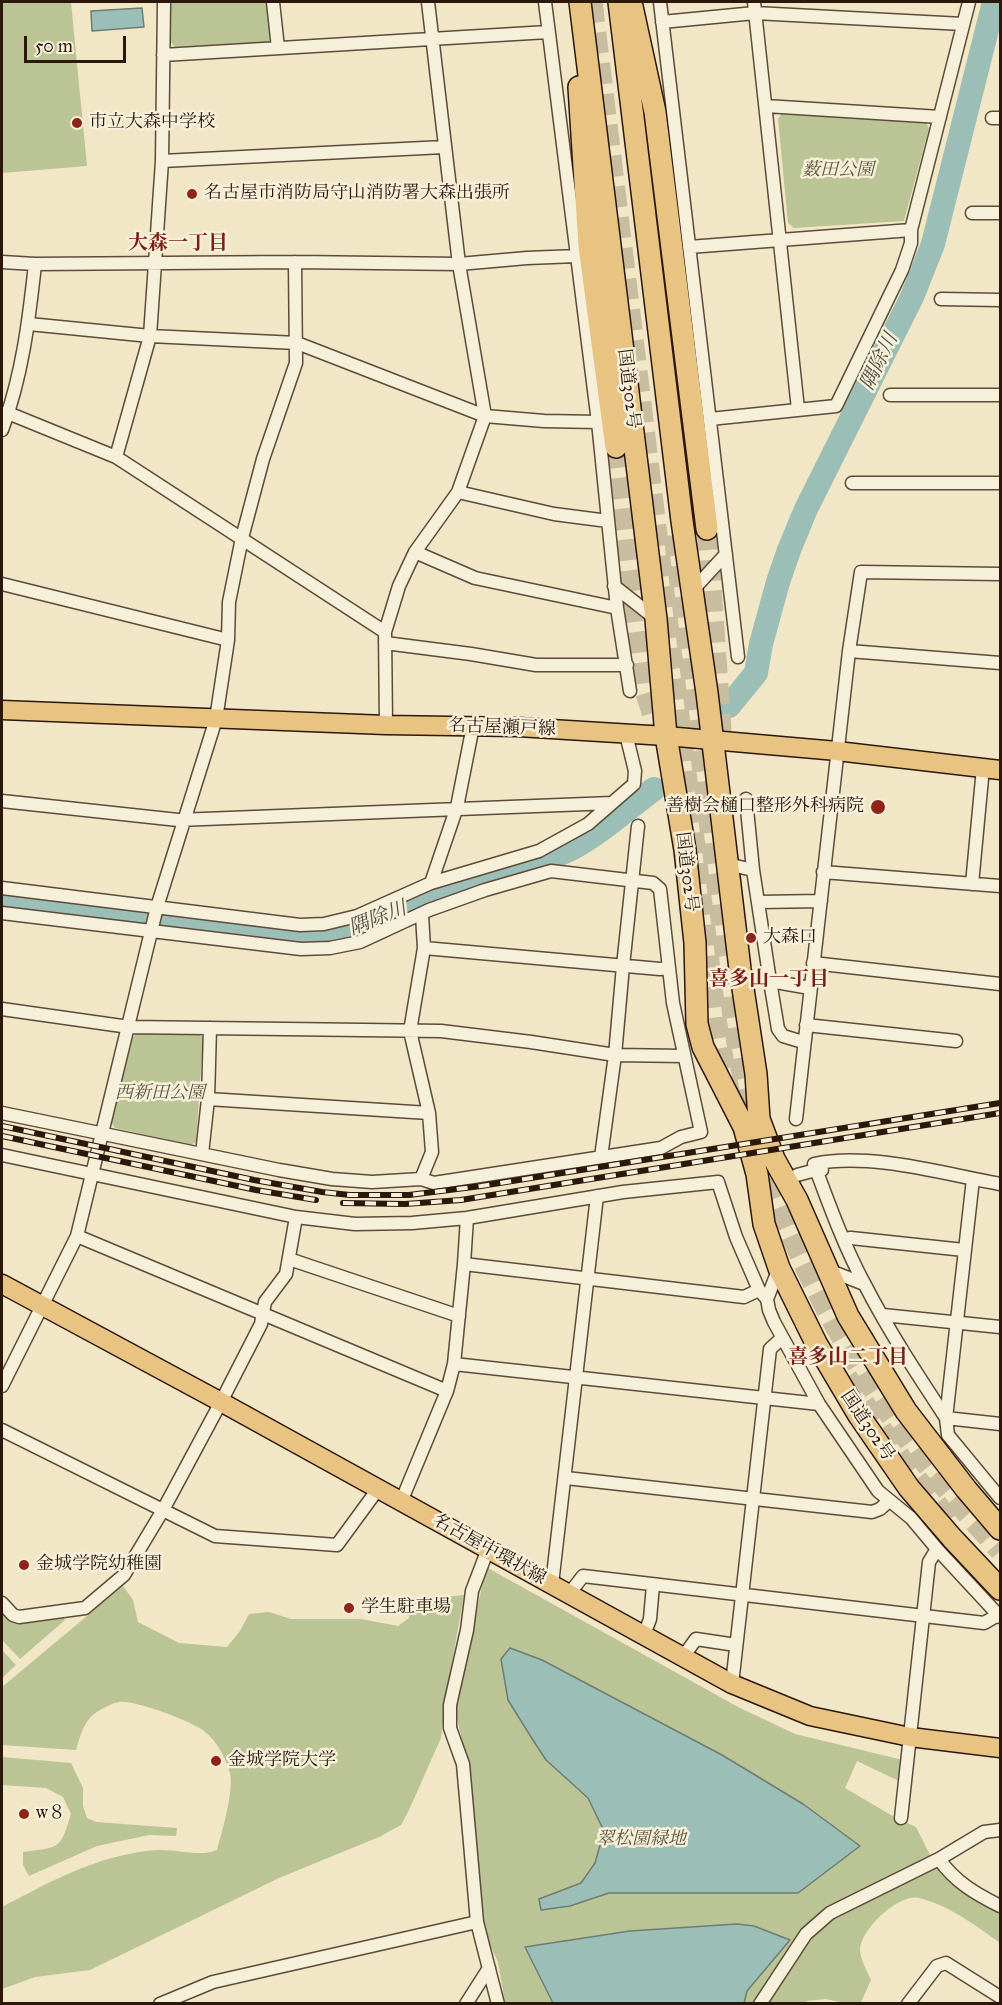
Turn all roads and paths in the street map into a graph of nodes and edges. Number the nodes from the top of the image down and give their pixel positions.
1 (164, 2) edge
2 (273, 2) edge
3 (428, 2) edge
4 (545, 2) edge
5 (578, 2) edge
6 (619, 2) edge
7 (631, 2) edge
8 (660, 2) edge
9 (969, 2) edge
10 (754, 7) edge
11 (662, 22) junction
12 (963, 24) junction
13 (548, 32) junction
14 (431, 39) junction
15 (278, 48) junction
16 (163, 55) junction
17 (766, 106) junction
18 (940, 117) junction
19 (444, 147) junction
20 (162, 161) junction
21 (972, 213) dead end
22 (1000, 213) edge
23 (910, 230) junction
24 (780, 240) junction
25 (689, 247) junction
26 (577, 256) junction
27 (2, 262) edge
28 (295, 262) junction
29 (35, 264) junction
30 (156, 264) junction
31 (459, 264) junction
32 (941, 299) dead end
33 (1000, 300) edge
34 (29, 324) junction
35 (150, 336) junction
36 (297, 343) junction
37 (1000, 394) edge
38 (890, 395) dead end
39 (798, 409) junction
40 (5, 413) edge
41 (485, 416) junction
42 (710, 418) junction
43 (598, 422) junction
44 (2, 429) edge
45 (616, 447) tunnel mouth
46 (116, 457) junction
47 (852, 483) dead end
48 (1000, 483) edge
49 (458, 492) junction
50 (608, 521) junction
51 (707, 529) tunnel mouth
52 (242, 538) junction
53 (415, 552) junction
54 (726, 554) junction
55 (1000, 574) edge
56 (2, 584) edge
57 (614, 586) junction
58 (691, 592) junction
59 (617, 608) junction
60 (656, 619) junction
61 (385, 638) junction
62 (228, 640) junction
63 (849, 651) junction
64 (738, 657) dead end
65 (1000, 663) edge
66 (627, 665) junction
67 (630, 691) dead end
68 (2, 710) edge
69 (216, 719) junction
70 (386, 725) junction
71 (473, 726) junction
72 (626, 734) junction
73 (666, 736) junction
74 (712, 740) junction
75 (837, 751) junction
76 (992, 769) edge
77 (746, 799) dead end
78 (2, 801) edge
79 (612, 803) junction
80 (457, 807) junction
81 (185, 819) junction
82 (638, 826) dead end
83 (727, 864) junction
84 (753, 870) junction
85 (823, 872) junction
86 (631, 880) junction
87 (431, 883) junction
88 (972, 884) junction
89 (1000, 886) edge
90 (2, 888) edge
91 (820, 901) junction
92 (759, 902) junction
93 (157, 907) junction
94 (2, 913) edge
95 (422, 915) junction
96 (151, 931) junction
97 (424, 948) junction
98 (813, 963) junction
99 (623, 966) junction
100 (669, 968) junction
101 (770, 981) junction
102 (1000, 984) edge
103 (810, 988) junction
104 (2, 1009) edge
105 (806, 1025) junction
106 (129, 1027) junction
107 (210, 1028) junction
108 (410, 1031) junction
109 (803, 1041) junction
110 (956, 1041) dead end
111 (615, 1055) junction
112 (684, 1056) junction
113 (208, 1099) junction
114 (2, 1113) edge
115 (429, 1113) junction
116 (796, 1119) dead end
117 (102, 1132) junction
118 (202, 1154) junction
119 (2, 1155) edge
120 (601, 1157) junction
121 (820, 1170) junction
122 (92, 1174) junction
123 (797, 1175) dead end
124 (421, 1179) junction
125 (973, 1179) junction
126 (1000, 1184) edge
127 (597, 1196) junction
128 (296, 1217) junction
129 (466, 1218) junction
130 (77, 1236) junction
131 (844, 1239) junction
132 (964, 1250) junction
133 (289, 1259) junction
134 (464, 1264) junction
135 (779, 1268) junction
136 (827, 1270) junction
137 (588, 1280) junction
138 (2, 1284) edge
139 (864, 1284) junction
140 (763, 1295) junction
141 (41, 1305) junction
142 (264, 1314) junction
143 (883, 1315) junction
144 (459, 1316) junction
145 (957, 1322) junction
146 (1000, 1327) edge
147 (782, 1338) junction
148 (454, 1364) junction
149 (577, 1378) junction
150 (2, 1386) edge
151 (447, 1391) junction
152 (765, 1399) junction
153 (221, 1402) junction
154 (819, 1404) junction
155 (946, 1418) junction
156 (1000, 1424) edge
157 (2, 1430) edge
158 (566, 1478) junction
159 (378, 1490) junction
160 (1000, 1498) edge
161 (753, 1499) junction
162 (889, 1501) junction
163 (401, 1502) junction
164 (163, 1510) junction
165 (1000, 1529) edge
166 (937, 1549) junction
167 (488, 1550) junction
168 (552, 1584) junction
169 (653, 1585) junction
170 (1000, 1589) edge
171 (569, 1594) junction
172 (743, 1596) junction
173 (2, 1603) edge
174 (923, 1616) junction
175 (999, 1616) edge
176 (644, 1635) junction
177 (736, 1645) junction
178 (683, 1657) junction
179 (732, 1684) junction
180 (910, 1737) junction
181 (1000, 1748) edge
182 (901, 1818) dead end
183 (1000, 1830) edge
184 (939, 1859) junction
185 (1000, 1906) edge
186 (477, 1922) junction
187 (489, 1968) junction
188 (1000, 1997) edge
189 (160, 2004) edge
190 (466, 2004) edge
191 (498, 2004) edge
192 (760, 2004) edge
193 (908, 2004) edge

1 - 16 street
2 - 15 street
3 - 14 street
4 - 13 street
5 - 45 highway
5 - 60 highway, 国道302号
6 - 58 highway, 国道302号
7 - 51 highway
8 - 11 street
9 - 12 street
10 - 11 street
10 - 12 street
10 - 17 street
11 - 25 street
12 - 18 street
13 - 14 street
13 - 26 street
14 - 15 street
14 - 19 street
15 - 16 street
16 - 20 street
17 - 18 street
17 - 24 street
18 - 23 street
19 - 20 street
19 - 31 street
20 - 30 street
21 - 22 street
23 - 24 street
23 - 39 street
24 - 25 street
24 - 39 street
25 - 42 street
26 - 31 street
26 - 43 street
27 - 29 street
28 - 30 street
28 - 31 street
28 - 36 street
29 - 30 street
29 - 34 street
30 - 35 street
31 - 41 street
32 - 33 street
34 - 35 street
34 - 40 street
35 - 36 street
35 - 46 street
36 - 41 street
36 - 52 street
37 - 38 street
39 - 42 street
40 - 44 street
40 - 46 street
41 - 43 street
41 - 49 street
42 - 54 street
43 - 50 street
46 - 52 street
47 - 48 street
49 - 50 street
49 - 53 street
50 - 57 street
52 - 61 street
52 - 62 street
53 - 59 street
53 - 61 street
54 - 58 street
54 - 64 street
55 - 63 street
56 - 62 street
57 - 59 street
57 - 60 street
58 - 74 highway, 国道302号
59 - 66 street
60 - 73 highway, 国道302号
61 - 66 street
61 - 70 street
62 - 69 street
63 - 65 street
63 - 75 street
66 - 67 street
68 - 69 main road, 名古屋瀬戸線
69 - 70 main road, 名古屋瀬戸線
69 - 81 street
70 - 71 main road, 名古屋瀬戸線
71 - 72 main road, 名古屋瀬戸線
71 - 80 street
72 - 73 main road, 名古屋瀬戸線
72 - 79 street
73 - 74 main road, 名古屋瀬戸線
73 - 135 highway, 国道302号
74 - 75 main road, 名古屋瀬戸線
74 - 83 highway, 国道302号
75 - 76 main road, 名古屋瀬戸線
75 - 85 street
76 - 88 street
77 - 84 street
78 - 81 street
79 - 80 street
79 - 87 street
80 - 81 street
80 - 87 street
81 - 93 street
82 - 86 street
83 - 84 street
83 - 136 highway, 国道302号
84 - 92 street
85 - 88 street
85 - 91 street
86 - 95 street
86 - 99 street
86 - 100 street
87 - 93 street
88 - 89 street
90 - 93 street
91 - 92 street
91 - 98 street
92 - 101 street
93 - 96 street
94 - 96 street
95 - 96 street
95 - 97 street
96 - 106 street
97 - 99 street
97 - 108 street
98 - 102 street
98 - 103 street
99 - 100 street
99 - 111 street
100 - 112 street
101 - 103 street
101 - 109 street
103 - 105 street
104 - 106 street
105 - 109 street
105 - 110 street
106 - 107 street
106 - 117 street
107 - 108 street
107 - 113 street
108 - 111 street
108 - 115 street
109 - 116 street
111 - 112 street
111 - 120 street
112 - 120 street
113 - 115 street
113 - 118 street
114 - 117 street
115 - 124 street
117 - 118 street
117 - 122 street
118 - 124 street
119 - 122 street
120 - 124 street
121 - 123 street
121 - 125 street
121 - 131 street
122 - 128 street
122 - 130 street
125 - 126 street
125 - 132 street
127 - 129 street
127 - 137 street
127 - 140 street
128 - 129 street
128 - 133 street
129 - 134 street
130 - 141 street
130 - 142 street
131 - 132 street
131 - 139 street
132 - 145 street
133 - 142 street
133 - 144 street
134 - 137 street
134 - 144 street
135 - 140 street
135 - 170 highway, 国道302号
136 - 139 street
136 - 165 highway, 国道302号
137 - 140 street
137 - 149 street
138 - 141 main road, 名古屋中環状線
139 - 143 street
140 - 147 street
141 - 150 street
141 - 153 main road, 名古屋中環状線
142 - 151 street
142 - 153 street
143 - 145 street
143 - 155 street
144 - 148 street
145 - 146 street
145 - 155 street
147 - 152 street
147 - 154 street
148 - 149 street
148 - 151 street
149 - 152 street
149 - 158 street
151 - 163 street
152 - 154 street
152 - 161 street
153 - 159 main road, 名古屋中環状線
153 - 164 street
154 - 162 street
155 - 156 street
155 - 160 street
157 - 164 street
158 - 161 street
158 - 168 street
159 - 163 main road, 名古屋中環状線
159 - 164 street
161 - 162 street
161 - 172 street
162 - 166 street
163 - 167 main road, 名古屋中環状線
164 - 173 street
166 - 174 street
166 - 175 street
167 - 168 main road, 名古屋中環状線
167 - 186 street
168 - 171 main road, 名古屋中環状線
169 - 171 street
169 - 172 street
169 - 176 street
171 - 176 main road, 名古屋中環状線
172 - 174 street
172 - 177 street
174 - 175 street
174 - 180 street
176 - 178 main road, 名古屋中環状線
177 - 178 street
177 - 179 street
178 - 179 main road, 名古屋中環状線
179 - 180 main road, 名古屋中環状線
180 - 181 main road, 名古屋中環状線
180 - 182 street
183 - 184 street
184 - 185 street
184 - 192 street
186 - 187 street
186 - 189 street
187 - 190 street
187 - 191 street
188 - 193 street

